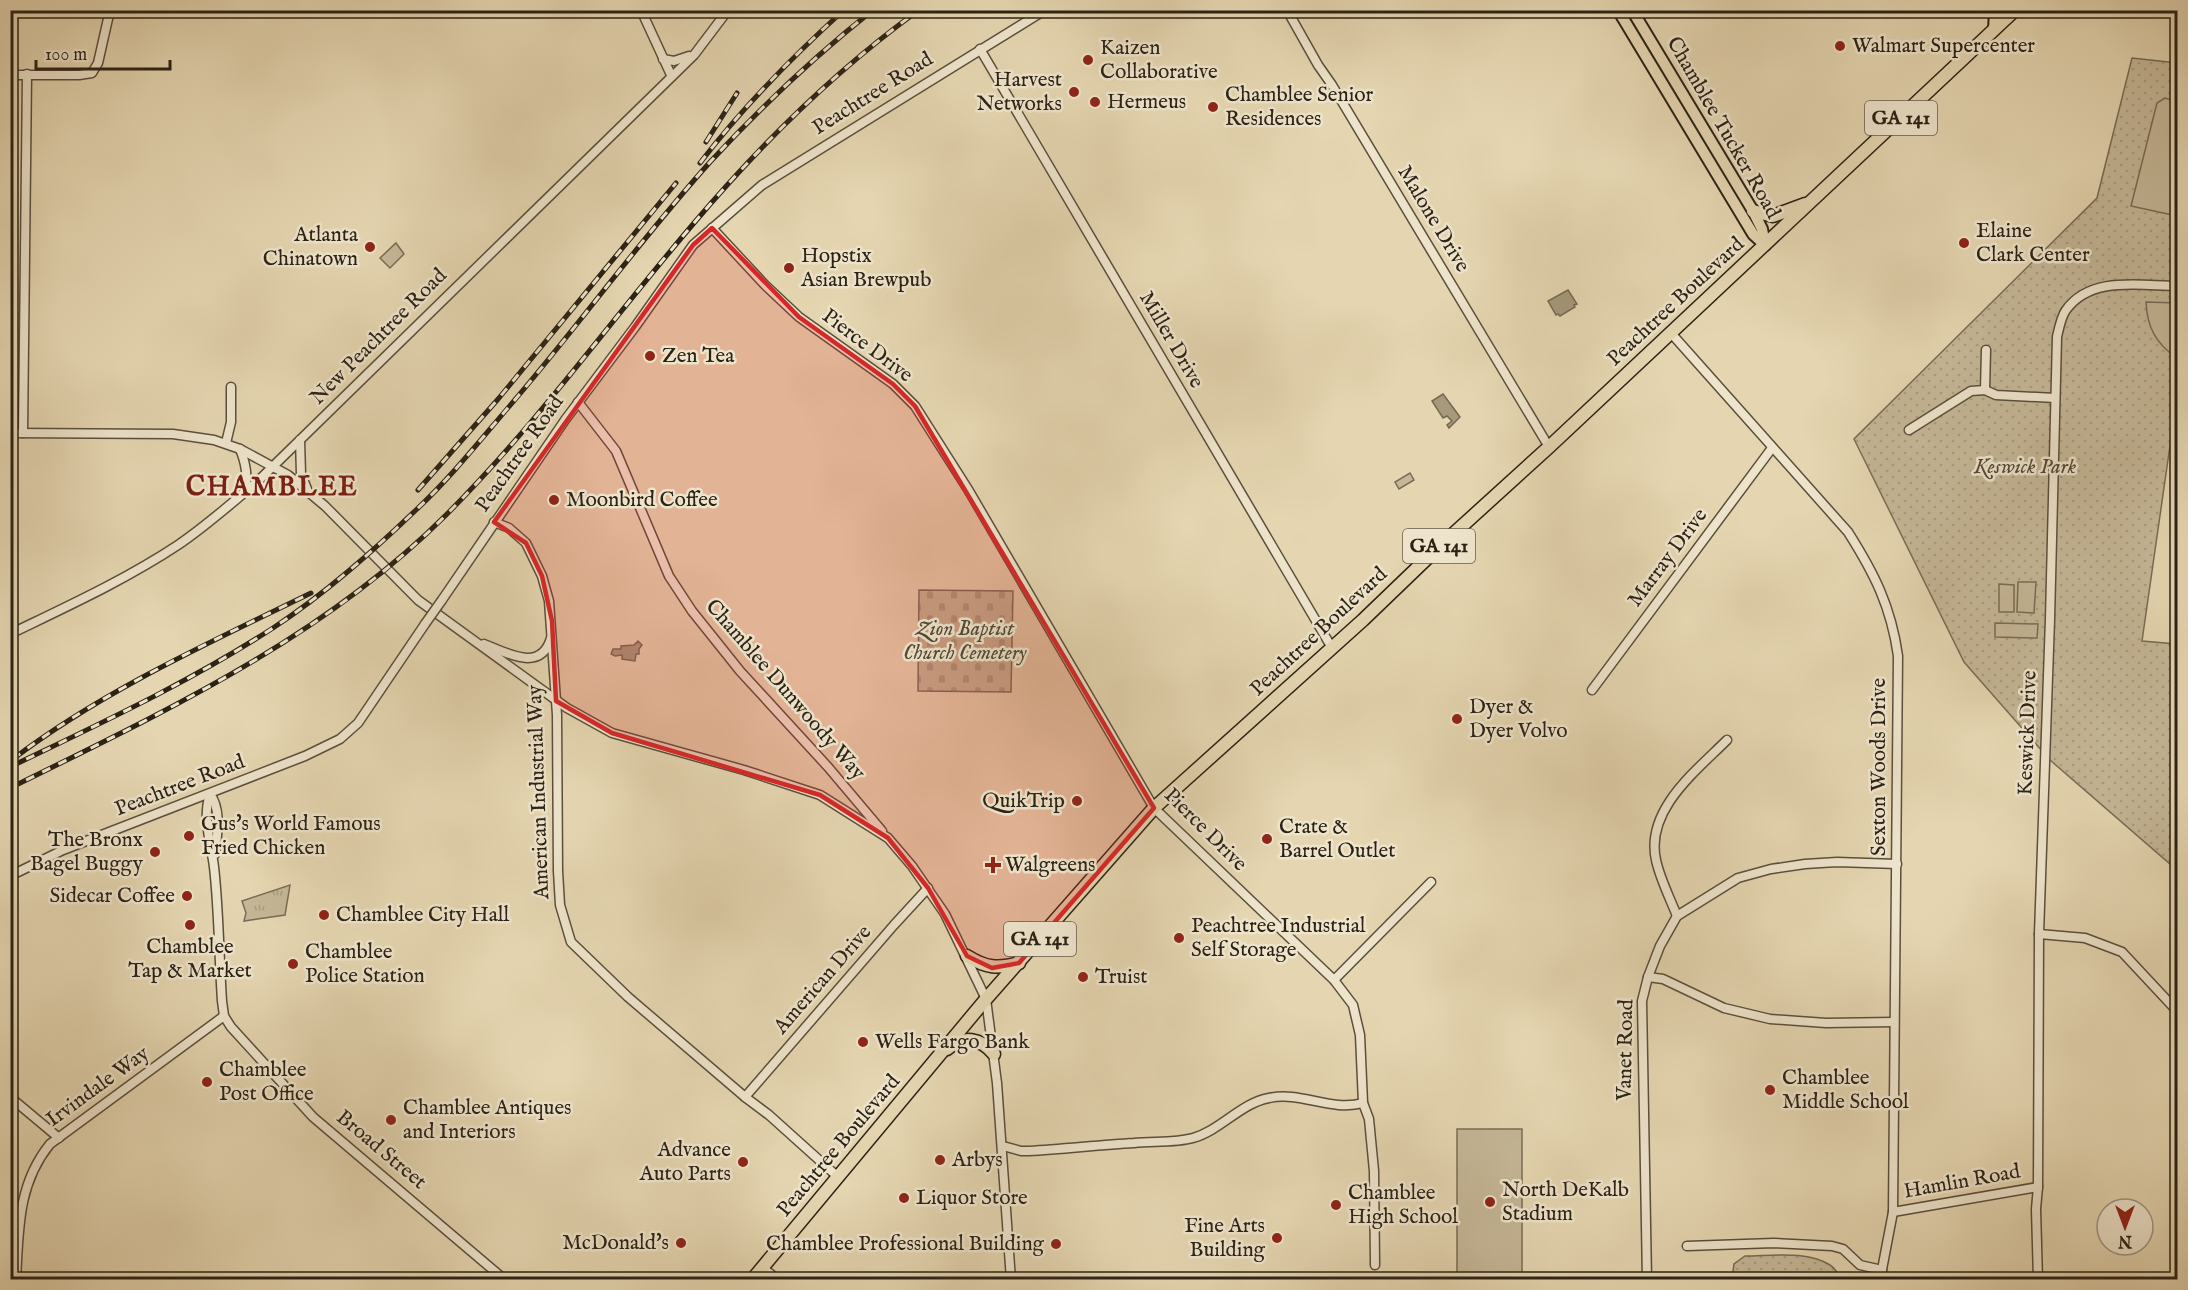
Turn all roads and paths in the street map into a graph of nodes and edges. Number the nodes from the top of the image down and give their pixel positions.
1 (110, 10) edge
2 (641, 10) edge
3 (729, 10) edge
4 (1045, 10) edge
5 (1287, 10) edge
6 (1618, 10) edge
7 (1632, 10) edge
8 (1995, 10) edge
9 (2015, 10) edge
10 (1994, 30) junction
11 (980, 50) junction
12 (694, 55) junction
13 (663, 59) junction
14 (27, 74) junction
15 (10, 75) edge
16 (671, 75) junction
17 (1812, 202) junction
18 (1753, 212) junction
19 (712, 228) junction
20 (1765, 245) junction
21 (2178, 286) edge
22 (1670, 332) junction
23 (1986, 350) dead end
24 (231, 387) dead end
25 (1985, 390) junction
26 (2055, 398) junction
27 (578, 402) junction
28 (1909, 430) dead end
29 (10, 433) edge
30 (23, 433) junction
31 (300, 440) junction
32 (226, 443) junction
33 (1549, 447) junction
34 (1772, 448) junction
35 (240, 449) junction
36 (274, 466) junction
37 (245, 492) junction
38 (309, 492) junction
39 (494, 522) junction
40 (552, 631) junction
41 (10, 634) edge
42 (471, 639) junction
43 (1332, 648) junction
44 (1592, 690) dead end
45 (556, 701) junction
46 (1726, 740) dead end
47 (210, 794) junction
48 (1154, 808) junction
49 (888, 837) junction
50 (1897, 864) junction
51 (10, 876) edge
52 (1431, 882) dead end
53 (928, 888) junction
54 (1677, 916) junction
55 (2039, 934) junction
56 (967, 956) junction
57 (1019, 963) junction
58 (1648, 977) junction
59 (1335, 980) junction
60 (986, 999) junction
61 (2178, 1012) edge
62 (224, 1016) junction
63 (1894, 1022) junction
64 (941, 1053) junction
65 (994, 1054) junction
66 (10, 1097) edge
67 (745, 1098) junction
68 (1363, 1103) junction
69 (59, 1138) junction
70 (1003, 1146) junction
71 (1021, 1151) junction
72 (1004, 1161) junction
73 (838, 1177) junction
74 (2038, 1187) junction
75 (1893, 1212) junction
76 (1687, 1246) dead end
77 (1375, 1265) dead end
78 (762, 1267) junction
79 (1882, 1270) junction
80 (16, 1280) edge
81 (505, 1280) edge
82 (752, 1280) edge
83 (778, 1280) edge
84 (1011, 1280) edge
85 (1647, 1280) edge
86 (1880, 1280) edge
87 (2038, 1280) edge

1 - 14 street
2 - 13 street
3 - 12 street, New Peachtree Road
4 - 11 street, Peachtree Road
5 - 33 street, Malone Drive
6 - 20 main road, Chamblee Tucker Road
7 - 18 main road, Chamblee Tucker Road
8 - 10 main road
9 - 10 highway, Peachtree Boulevard / GA 141
10 - 17 highway, Peachtree Boulevard / GA 141
11 - 19 street, Peachtree Road
11 - 43 street, Miller Drive
12 - 13 street
12 - 16 street, New Peachtree Road
13 - 16 street
14 - 15 street
14 - 30 street
16 - 31 street, New Peachtree Road
17 - 18 highway
17 - 20 highway, Peachtree Boulevard / GA 141
18 - 20 main road, Chamblee Tucker Road
19 - 27 street, Peachtree Road
19 - 48 street, Pierce Drive
20 - 22 highway, Peachtree Boulevard / GA 141
21 - 26 street, Keswick Drive
22 - 33 highway, Peachtree Boulevard / GA 141
22 - 34 street, Sexton Woods Drive
23 - 25 street
24 - 32 street
25 - 26 street
25 - 28 street
26 - 55 street, Keswick Drive
27 - 39 street, Peachtree Road
27 - 49 street, Chamblee Dunwoody Way
29 - 30 street
30 - 32 street
31 - 36 street, New Peachtree Road
31 - 38 street
32 - 35 street
33 - 43 highway, Peachtree Boulevard / GA 141
34 - 44 street, Marray Drive
34 - 50 street, Sexton Woods Drive
35 - 36 street
35 - 37 street
36 - 37 street, New Peachtree Road
36 - 38 street
37 - 41 street, New Peachtree Road
38 - 42 street
39 - 40 street, American Industrial Way
39 - 47 street, Peachtree Road, bridge
40 - 42 street
40 - 45 street, American Industrial Way
42 - 45 street
43 - 48 highway, Peachtree Boulevard / GA 141
45 - 49 street
45 - 67 street, American Industrial Way
46 - 54 street
47 - 51 street, Peachtree Road
47 - 62 street
48 - 57 highway, Peachtree Boulevard / GA 141
48 - 59 street, Pierce Drive
49 - 53 street, Chamblee Dunwoody Way
50 - 54 street, Vanet Road
50 - 63 street, Sexton Woods Drive
52 - 59 street
53 - 56 street, Chamblee Dunwoody Way
53 - 67 street, American Drive
54 - 58 street, Vanet Road
55 - 61 street
55 - 74 street, Keswick Drive
56 - 57 highway
56 - 60 street, Chamblee Dunwoody Way
57 - 60 highway, Peachtree Boulevard / GA 141
58 - 63 street
58 - 85 street, Vanet Road
59 - 68 street, Pierce Drive
60 - 64 highway, Peachtree Boulevard / GA 141
60 - 65 street, Chamblee Dunwoody Way
62 - 69 street, Irvindale Way
62 - 81 street, Broad Street
63 - 75 street, Sexton Woods Drive
64 - 65 highway
64 - 73 highway, Peachtree Boulevard / GA 141
65 - 70 street, Chamblee Dunwoody Way
66 - 69 street
67 - 73 street, American Industrial Way
68 - 71 street
68 - 77 street, Pierce Drive
69 - 80 street, Irvindale Way
70 - 71 street
70 - 72 street, Chamblee Dunwoody Way
71 - 72 street
72 - 84 street, Chamblee Dunwoody Way
73 - 78 highway, Peachtree Boulevard / GA 141
74 - 75 street, Hamlin Road
74 - 87 street, Keswick Drive
75 - 79 street, Sexton Woods Drive
76 - 79 street
78 - 82 highway, Peachtree Boulevard / GA 141
78 - 83 street
79 - 86 street, Sexton Woods Drive

